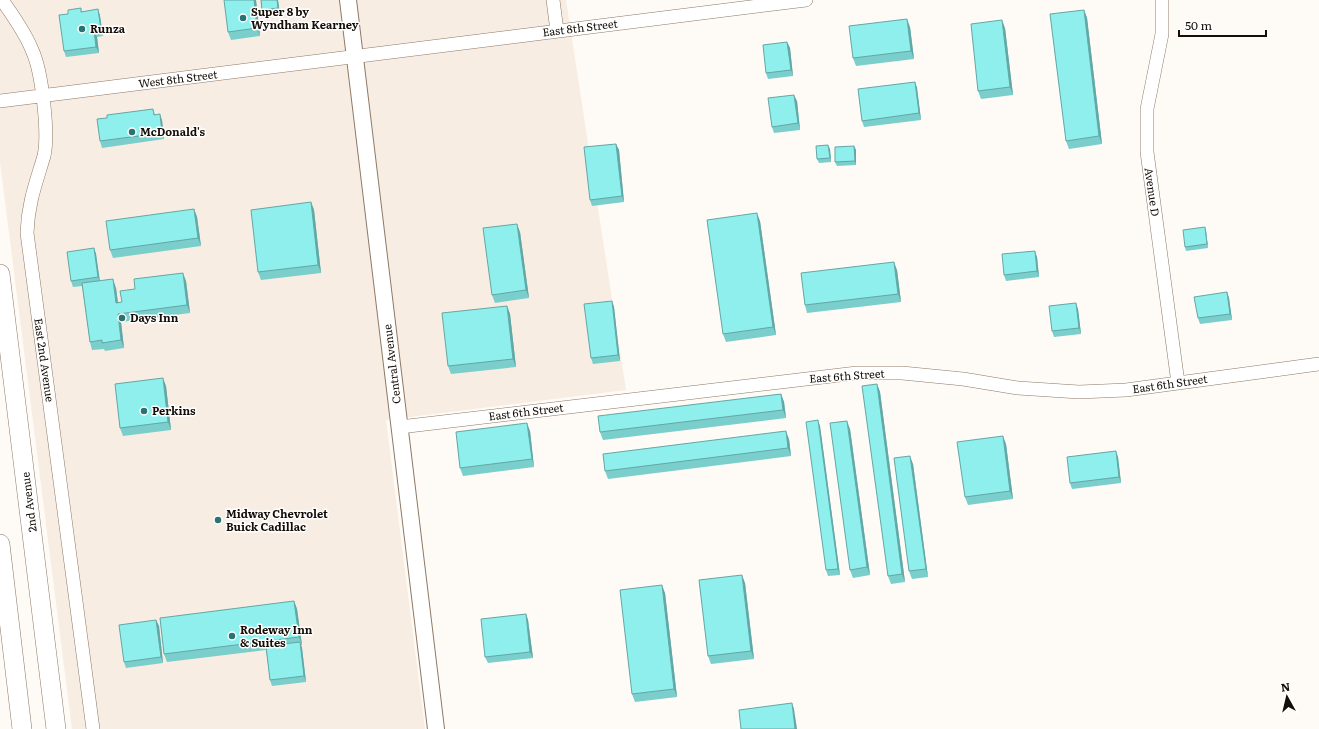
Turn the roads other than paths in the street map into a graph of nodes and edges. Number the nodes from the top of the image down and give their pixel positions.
1 (2, 0) edge
2 (348, 0) edge
3 (553, 0) edge
4 (806, 0) edge
5 (1162, 0) edge
6 (756, 3) edge
7 (557, 31) junction
8 (355, 57) junction
9 (42, 96) junction
10 (0, 101) edge
11 (0, 274) edge
12 (1319, 364) edge
13 (1178, 383) junction
14 (400, 427) junction
15 (0, 544) edge
16 (22, 729) edge
17 (56, 729) edge
18 (93, 729) edge
19 (436, 729) edge

1 - 9 street, East 2nd Avenue
2 - 8 street, Central Avenue
3 - 7 street
4 - 6 street, East 8th Street
5 - 13 street, Avenue D
6 - 7 street, East 8th Street
7 - 8 street, East 8th Street
8 - 9 street, West 8th Street
8 - 14 street, Central Avenue
9 - 10 street, West 8th Street
9 - 18 street, East 2nd Avenue
11 - 17 main road, 2nd Avenue
12 - 13 street, East 6th Street
13 - 14 street, East 6th Street
14 - 19 street, Central Avenue
15 - 16 main road

